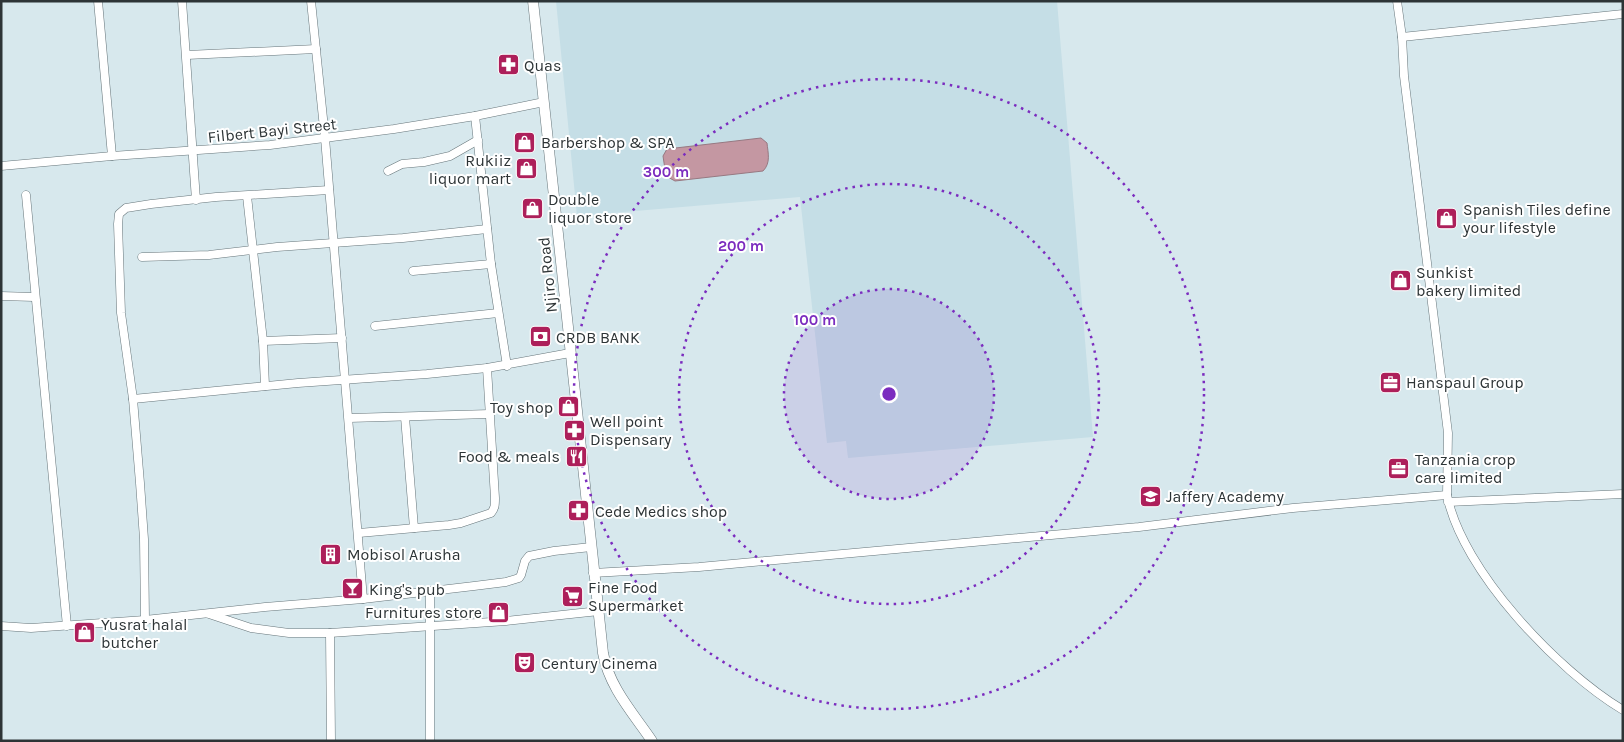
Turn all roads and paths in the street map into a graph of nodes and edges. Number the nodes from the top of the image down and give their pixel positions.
1 (98, 1) edge
2 (182, 1) edge
3 (311, 1) edge
4 (533, 1) edge
5 (1397, 1) edge
6 (1623, 14) edge
7 (1402, 37) junction
8 (316, 49) junction
9 (187, 55) junction
10 (544, 102) junction
11 (475, 116) junction
12 (325, 138) junction
13 (478, 140) junction
14 (192, 152) junction
15 (112, 156) junction
16 (1, 166) edge
17 (388, 171) dead end
18 (328, 190) junction
19 (26, 194) dead end
20 (247, 196) junction
21 (196, 200) junction
22 (487, 229) junction
23 (333, 243) junction
24 (254, 250) junction
25 (142, 257) dead end
26 (491, 264) junction
27 (413, 271) dead end
28 (1, 296) edge
29 (34, 297) junction
30 (498, 313) junction
31 (375, 326) dead end
32 (342, 338) junction
33 (263, 340) junction
34 (570, 353) junction
35 (507, 366) junction
36 (487, 368) junction
37 (346, 380) junction
38 (266, 386) junction
39 (133, 399) junction
40 (490, 414) junction
41 (405, 417) junction
42 (349, 418) junction
43 (1623, 494) edge
44 (1447, 499) junction
45 (414, 528) junction
46 (359, 533) junction
47 (591, 547) junction
48 (593, 573) junction
49 (430, 591) junction
50 (364, 599) junction
51 (599, 611) junction
52 (206, 613) junction
53 (145, 620) junction
54 (1, 626) edge
55 (67, 626) junction
56 (429, 626) junction
57 (330, 633) junction
58 (1623, 710) edge
59 (331, 741) edge
60 (430, 741) edge
61 (652, 741) edge

1 - 15 street
2 - 9 street
3 - 8 street
4 - 10 street, Njiro Road
5 - 7 street
6 - 7 street
7 - 44 street
8 - 9 street
8 - 12 street
9 - 14 street
10 - 11 street, Filbert Bayi Street
10 - 34 street, Njiro Road
11 - 12 street, Filbert Bayi Street
11 - 13 street
12 - 14 street, Filbert Bayi Street
12 - 18 street
13 - 17 street
13 - 22 street
14 - 15 street, Filbert Bayi Street
14 - 21 street
15 - 16 street, Filbert Bayi Street
18 - 20 street
18 - 23 street
19 - 29 street
20 - 21 street
20 - 24 street
21 - 39 street
22 - 23 street
22 - 26 street
23 - 24 street
23 - 32 street
24 - 25 street
24 - 33 street
26 - 27 street
26 - 30 street
28 - 29 street
29 - 55 street
30 - 31 street
30 - 35 street
32 - 33 street
32 - 37 street
33 - 38 street
34 - 35 street
34 - 47 street, Njiro Road
35 - 36 street
36 - 37 street
36 - 40 street
37 - 38 street
37 - 42 street
38 - 39 street
39 - 53 street
40 - 41 street
40 - 45 street
41 - 42 street
41 - 45 street
42 - 46 street
43 - 44 street
44 - 48 street
44 - 58 street
45 - 46 street
46 - 50 street
47 - 48 street, Njiro Road
47 - 49 street
48 - 51 street, Njiro Road
49 - 50 street
49 - 56 street
50 - 52 street
51 - 56 street
51 - 61 street, Njiro Road
52 - 53 street
52 - 57 street
53 - 55 street
54 - 55 street
56 - 57 street
56 - 60 street
57 - 59 street

